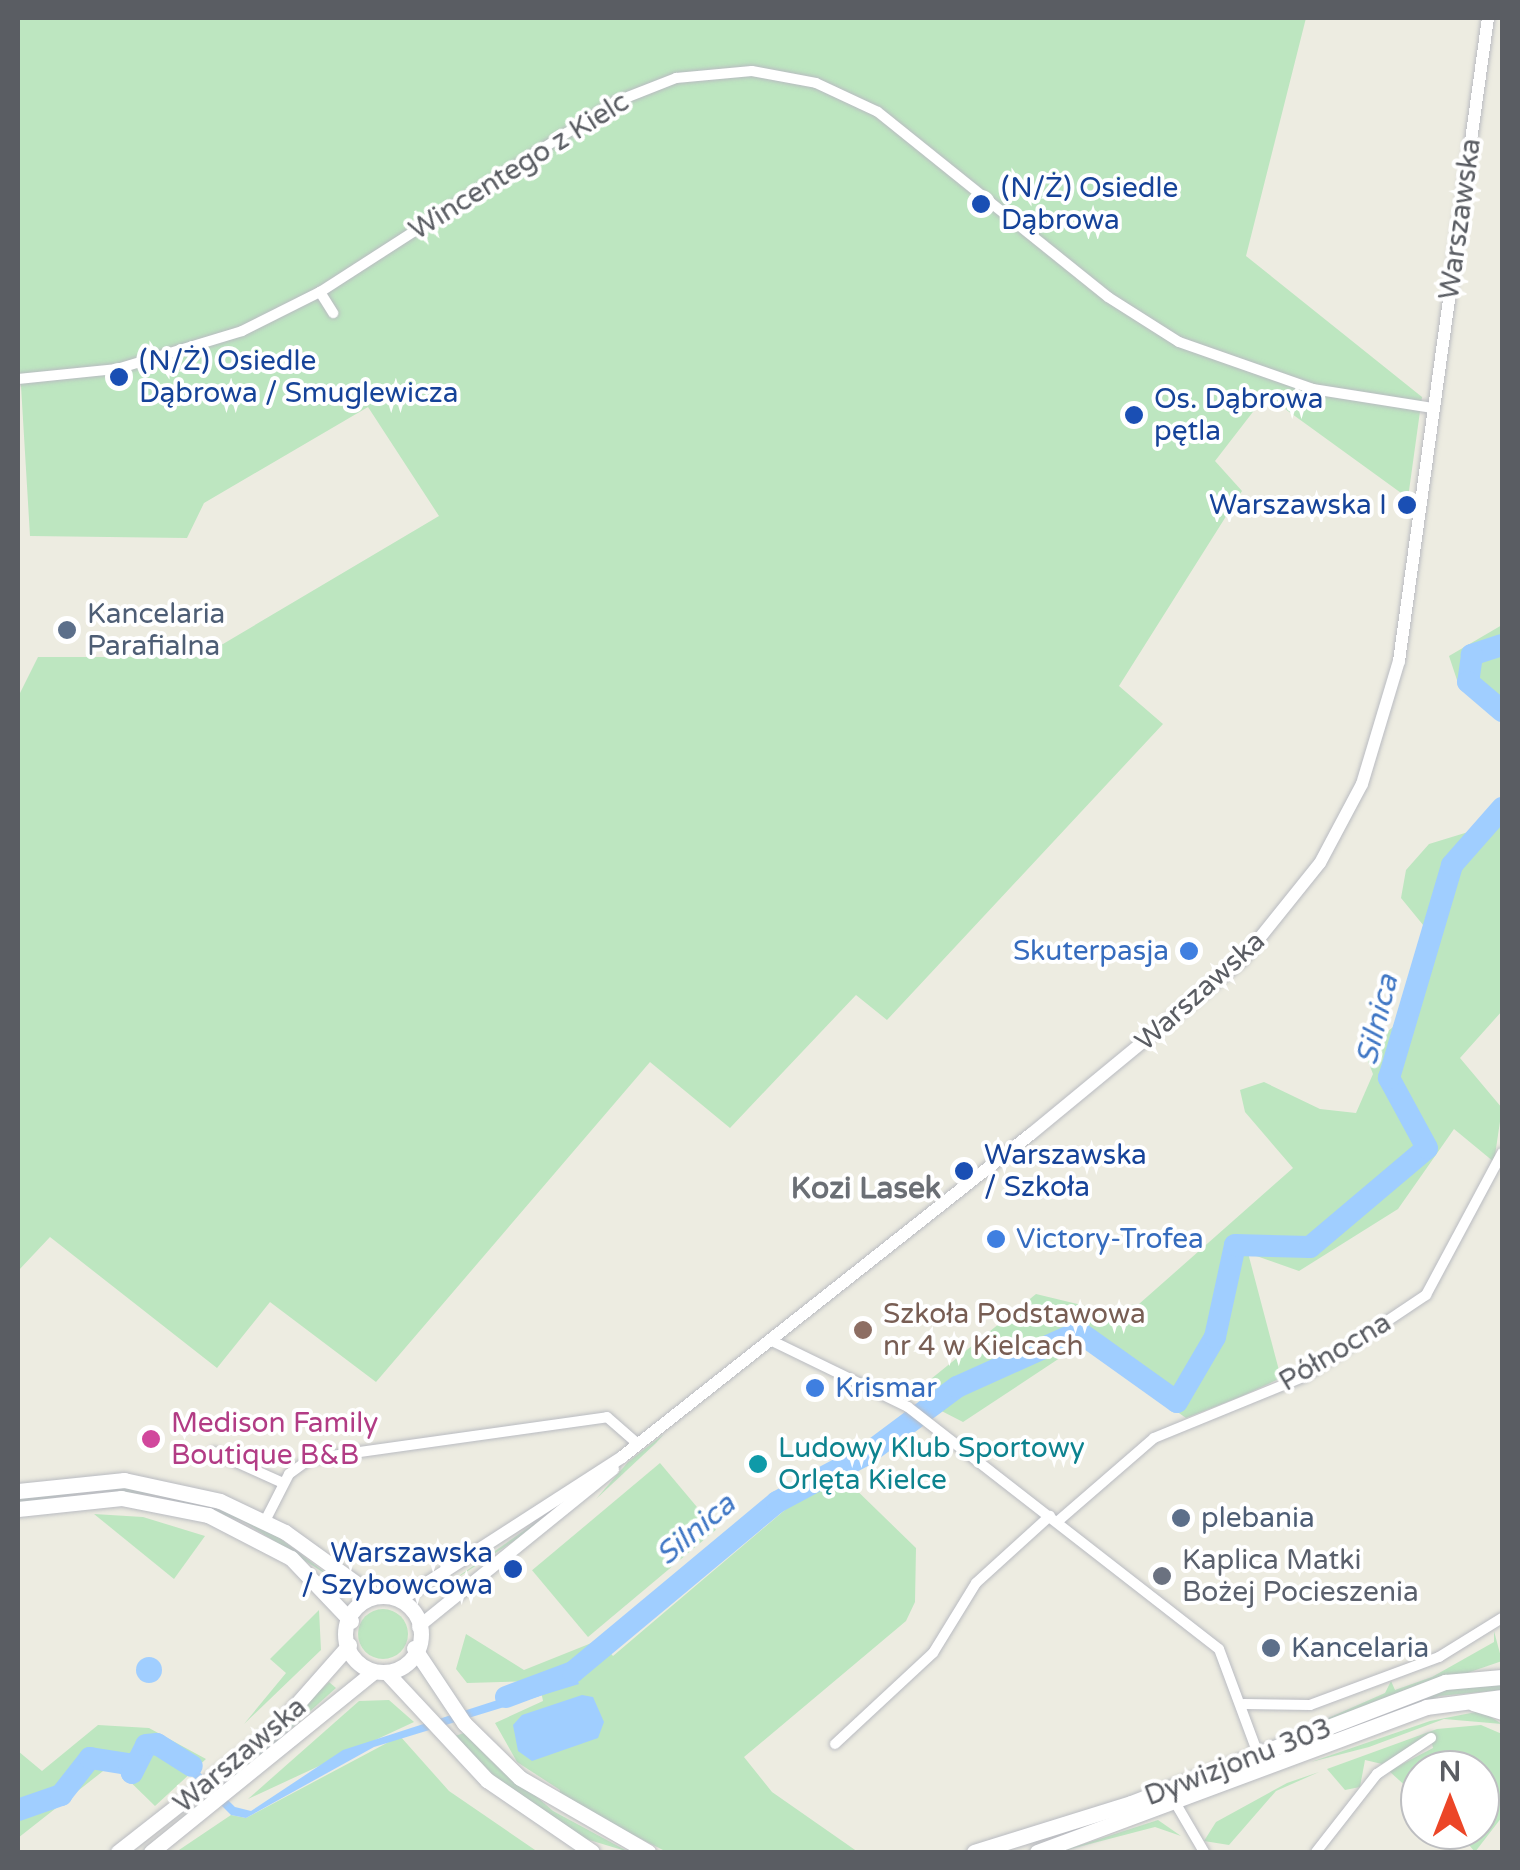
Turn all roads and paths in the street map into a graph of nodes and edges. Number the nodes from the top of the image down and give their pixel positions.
1 (1488, 18) edge
2 (320, 292) junction
3 (333, 313) dead end
4 (18, 379) edge
5 (1434, 408) junction
6 (1502, 1153) edge
7 (770, 1340) junction
8 (638, 1444) junction
9 (214, 1452) dead end
10 (622, 1457) junction
11 (283, 1483) junction
12 (18, 1491) edge
13 (18, 1509) edge
14 (1053, 1519) junction
15 (265, 1521) junction
16 (372, 1594) junction
17 (402, 1599) junction
18 (1502, 1618) edge
19 (351, 1622) junction
20 (418, 1627) junction
21 (349, 1645) junction
22 (414, 1648) junction
23 (1502, 1667) edge
24 (380, 1674) junction
25 (1478, 1675) junction
26 (1502, 1677) edge
27 (1502, 1697) edge
28 (1449, 1701) junction
29 (1244, 1704) junction
30 (1502, 1712) edge
31 (1430, 1738) dead end
32 (835, 1744) dead end
33 (1258, 1754) junction
34 (1176, 1804) junction
35 (118, 1852) edge
36 (151, 1852) edge
37 (592, 1852) edge
38 (648, 1852) edge
39 (974, 1852) edge
40 (1038, 1852) edge
41 (1204, 1852) edge
42 (1316, 1852) edge

1 - 5 street, Warszawska
2 - 3 street
2 - 4 street, Wincentego z Kielc
2 - 5 street, Wincentego z Kielc
5 - 7 street, Warszawska
6 - 14 street, Północna
7 - 8 street, Warszawska
7 - 14 street
8 - 10 street, Warszawska
8 - 11 street
9 - 11 street
10 - 17 street, Warszawska
10 - 20 street, Warszawska
11 - 15 street
12 - 15 main road
13 - 19 main road
14 - 29 street
14 - 32 street, Północna
15 - 16 main road
16 - 17 main road
16 - 19 main road
17 - 20 main road
18 - 29 street
19 - 21 main road
20 - 22 main road
21 - 24 main road
21 - 35 main road, Warszawska
22 - 24 main road
22 - 38 main road
23 - 25 main road
24 - 36 main road, Warszawska
24 - 37 main road
25 - 26 main road, Dywizjonu 303
25 - 33 main road, Dywizjonu 303
27 - 28 main road, Dywizjonu 303
28 - 30 main road
28 - 34 main road, Dywizjonu 303
29 - 33 street
31 - 42 street
33 - 39 main road, Dywizjonu 303
34 - 40 main road, Dywizjonu 303
34 - 41 street

